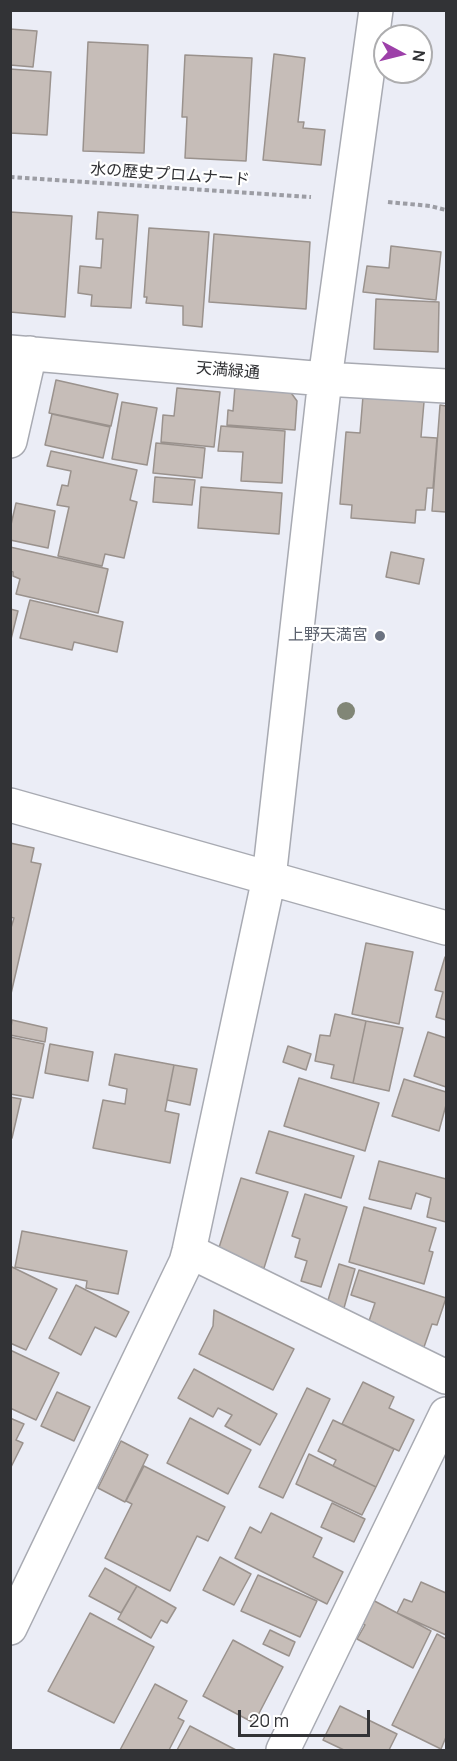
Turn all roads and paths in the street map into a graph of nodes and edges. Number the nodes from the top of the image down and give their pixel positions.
1 (376, 10) edge
2 (10, 177) edge
3 (315, 197) dead end
4 (378, 201) dead end
5 (447, 210) edge
6 (20, 352) edge
7 (325, 379) junction
8 (447, 386) edge
9 (10, 441) edge
10 (10, 806) edge
11 (268, 878) junction
12 (447, 928) edge
13 (189, 1251) junction
14 (447, 1377) edge
15 (447, 1414) edge
16 (10, 1628) edge
17 (283, 1750) edge

1 - 7 street
2 - 3 path, 水の歴史プロムナード
4 - 5 path
6 - 7 street, 天満緑通
6 - 9 street
7 - 8 street, 天満緑通
7 - 11 street
10 - 11 street
11 - 12 street
11 - 13 street
13 - 14 street
13 - 16 street
15 - 17 street

